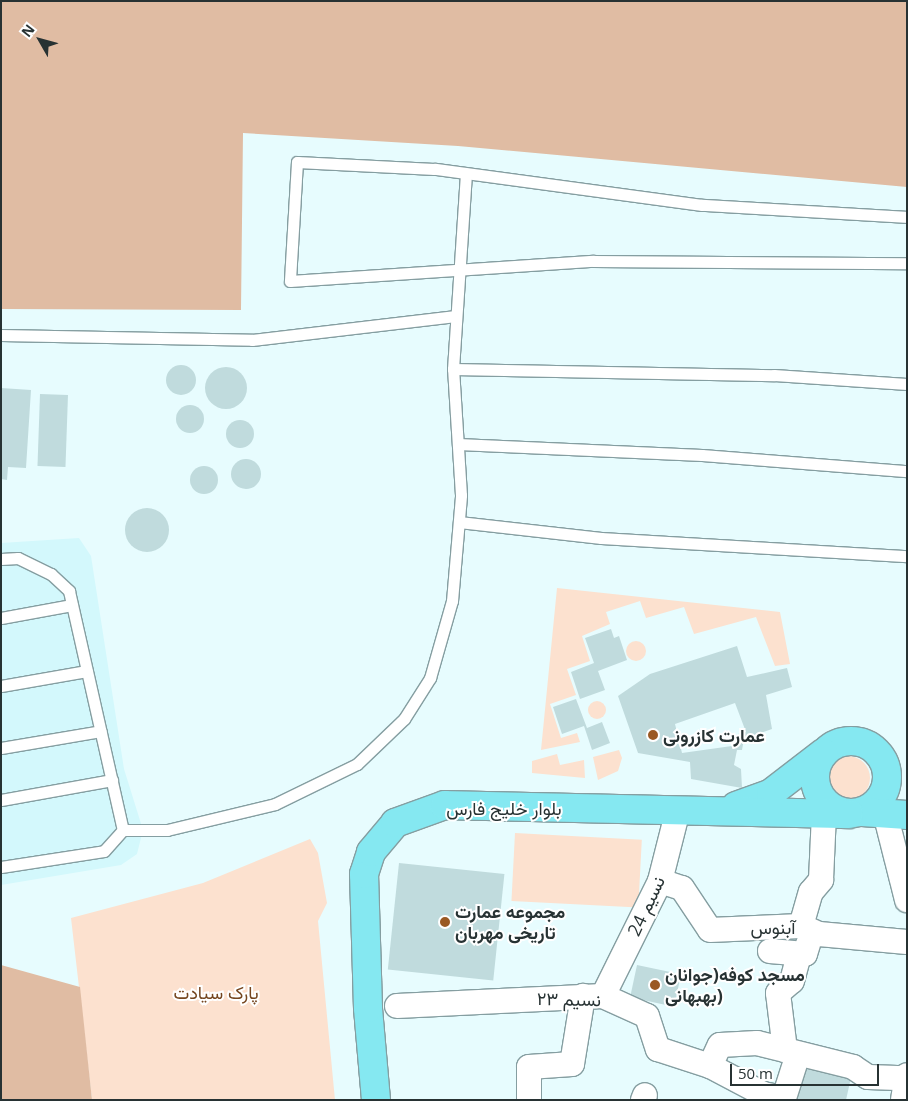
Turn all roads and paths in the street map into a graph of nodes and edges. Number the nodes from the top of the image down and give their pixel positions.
1 (466, 173) junction
2 (907, 217) edge
3 (907, 263) edge
4 (458, 270) junction
5 (456, 316) junction
6 (1, 335) edge
7 (453, 369) junction
8 (907, 384) edge
9 (458, 444) junction
10 (907, 471) edge
11 (459, 522) junction
12 (907, 556) edge
13 (1, 559) edge
14 (72, 605) junction
15 (1, 618) edge
16 (87, 671) junction
17 (1, 686) edge
18 (101, 732) junction
19 (1, 748) edge
20 (877, 752) junction
21 (823, 753) junction
22 (907, 770) edge
23 (112, 780) junction
24 (1, 800) edge
25 (678, 810) junction
26 (723, 811) junction
27 (865, 813) edge
28 (123, 830) junction
29 (1, 867) edge
30 (660, 881) junction
31 (907, 900) edge
32 (806, 928) junction
33 (907, 942) edge
34 (770, 951) dead end
35 (800, 954) junction
36 (593, 996) junction
37 (398, 1006) dead end
38 (791, 1052) junction
39 (710, 1066) junction
40 (905, 1084) edge
41 (770, 1097) edge
42 (376, 1100) edge
43 (529, 1100) edge

1 - 2 lane
1 - 4 lane
1 - 4 lane
3 - 4 lane
4 - 5 lane
5 - 6 lane
5 - 7 lane
7 - 8 lane
7 - 9 lane
9 - 10 lane
9 - 11 lane
11 - 12 lane
11 - 28 lane
13 - 14 lane
14 - 15 lane
14 - 16 lane
16 - 17 lane
16 - 18 lane
18 - 19 lane
18 - 23 lane
20 - 21 main road
20 - 22 main road
20 - 27 main road
21 - 26 main road
21 - 27 main road
23 - 24 lane
23 - 28 lane
25 - 26 main road, بلوار خلیج فارس
25 - 30 street, نسیم 24
25 - 42 main road, بلوار خلیج فارس
26 - 27 main road, بلوار خلیج فارس
27 - 31 street
27 - 32 street
28 - 29 lane
30 - 32 street, آبنوس
30 - 36 street, نسیم 24
32 - 33 street, آبنوس
32 - 35 street
34 - 35 street
35 - 38 street
36 - 37 street, نسیم ۲۳
36 - 39 street, نسیم ۲۳
36 - 43 street, نسیم 24
38 - 39 street
38 - 40 street
38 - 41 street
39 - 41 street

